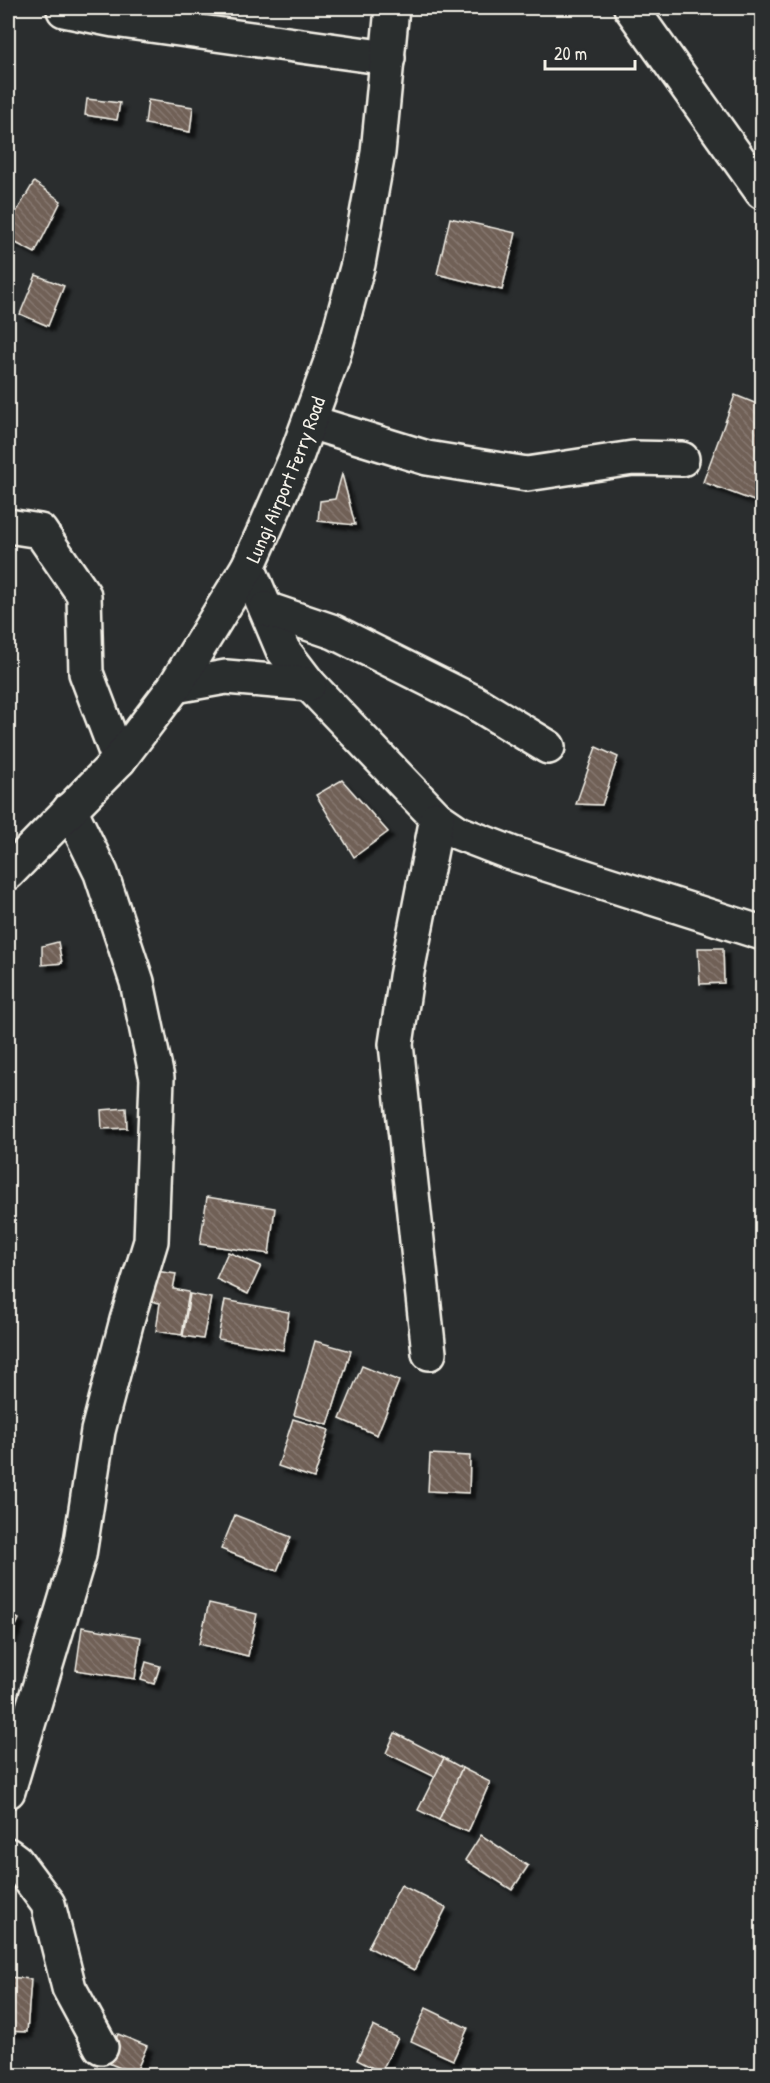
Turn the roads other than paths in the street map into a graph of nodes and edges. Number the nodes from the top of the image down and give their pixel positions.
1 (392, 8) edge
2 (631, 8) edge
3 (64, 10) dead end
4 (388, 58) junction
5 (762, 192) edge
6 (310, 422) junction
7 (682, 459) dead end
8 (8, 526) edge
9 (248, 567) junction
10 (266, 609) junction
11 (309, 684) junction
12 (175, 686) junction
13 (548, 747) dead end
14 (119, 760) junction
15 (70, 809) junction
16 (436, 818) junction
17 (8, 873) edge
18 (762, 933) edge
19 (429, 1353) dead end
20 (8, 1790) edge
21 (8, 1798) edge
22 (10, 1850) edge
23 (101, 2047) dead end

1 - 4 street, Lungi Airport Ferry Road
2 - 5 street
3 - 4 street
4 - 6 street, Lungi Airport Ferry Road
6 - 7 street
6 - 9 street, Lungi Airport Ferry Road
8 - 14 street
9 - 10 street
9 - 12 street, Lungi Airport Ferry Road
10 - 11 street
10 - 13 street
11 - 12 street
11 - 16 street
12 - 14 street, Lungi Airport Ferry Road
14 - 15 street, Lungi Airport Ferry Road
15 - 17 street, Lungi Airport Ferry Road
15 - 20 street
16 - 18 street
16 - 19 street
20 - 21 street
22 - 23 street

